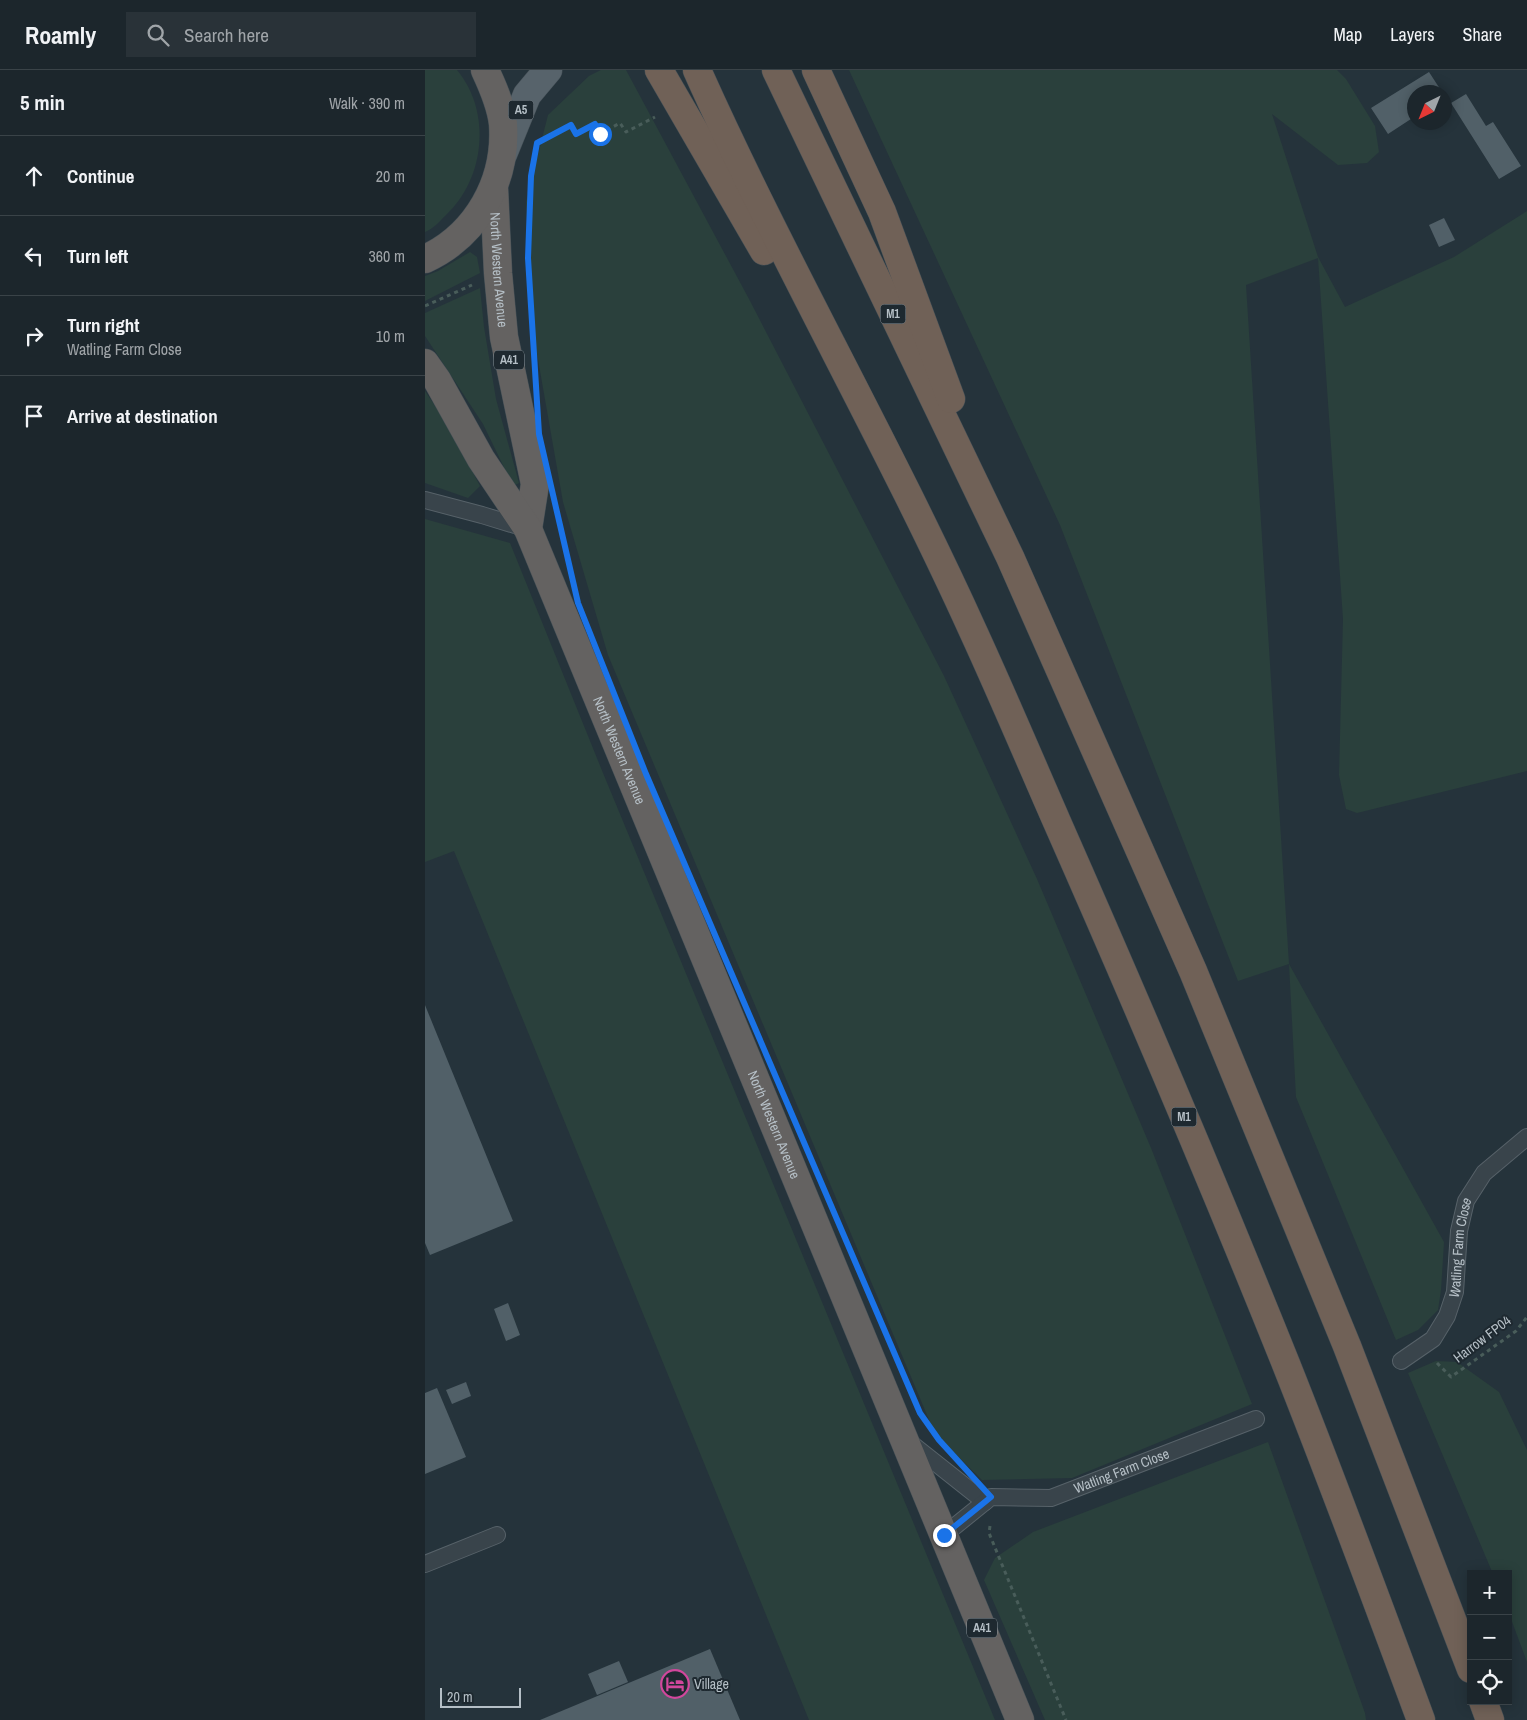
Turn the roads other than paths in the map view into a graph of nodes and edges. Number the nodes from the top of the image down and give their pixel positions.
1 (485, 70) edge
2 (548, 70) edge
3 (659, 70) edge
4 (697, 70) edge
5 (775, 70) edge
6 (816, 70) edge
7 (503, 155) junction
8 (494, 188) junction
9 (425, 258) edge
10 (425, 363) edge
11 (425, 500) edge
12 (922, 525) junction
13 (528, 529) junction
14 (1010, 557) junction
15 (1527, 1137) edge
16 (1401, 1362) dead end
17 (1256, 1419) dead end
18 (904, 1438) junction
19 (988, 1499) junction
20 (497, 1535) dead end
21 (944, 1535) junction
22 (425, 1564) edge
23 (1468, 1660) edge
24 (1484, 1705) edge
25 (1020, 1720) edge
26 (1421, 1720) edge
27 (1490, 1720) edge

1 - 7 highway
2 - 7 main road, A5
3 - 12 highway, M1
4 - 12 highway, M1
5 - 14 highway, M1
6 - 14 highway, M1
7 - 8 highway
8 - 9 highway
8 - 13 highway, North Western Avenue / A41
10 - 13 highway, North Western Avenue / A41
11 - 13 lane
12 - 26 highway, M1
13 - 18 highway, North Western Avenue / A41
14 - 23 highway, M1
15 - 16 lane, Watling Farm Close
17 - 19 lane, Watling Farm Close
18 - 19 lane
18 - 21 highway, North Western Avenue / A41
19 - 21 lane
20 - 22 lane
21 - 25 highway, North Western Avenue / A41
24 - 27 highway

